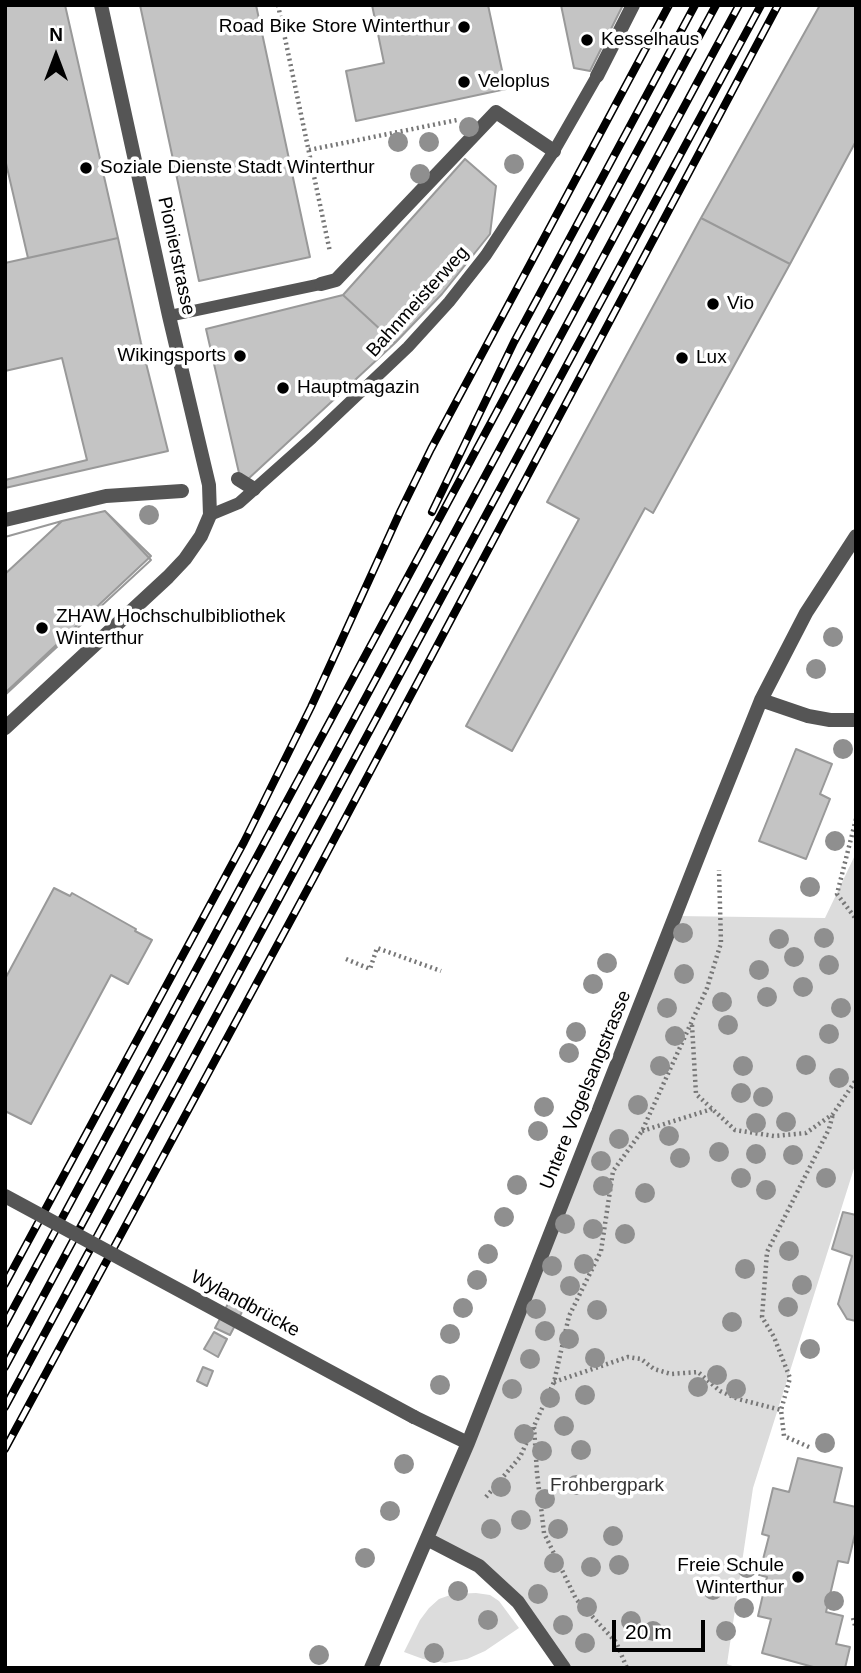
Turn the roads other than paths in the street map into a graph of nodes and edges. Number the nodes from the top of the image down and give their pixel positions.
1 (101, 5) edge
2 (633, 5) edge
3 (597, 76) joint
4 (554, 151) junction
5 (329, 282) joint
6 (169, 316) junction
7 (237, 479) dead end
8 (254, 489) junction
9 (179, 491) dead end
10 (210, 515) junction
11 (5, 520) edge
12 (856, 536) edge
13 (761, 700) junction
14 (856, 720) edge
15 (5, 728) edge
16 (5, 1196) edge
17 (468, 1443) junction
18 (427, 1539) junction
19 (371, 1668) edge
20 (564, 1668) edge

1 - 6 street, Pionierstrasse
2 - 3 street
3 - 4 lane, Bahnmeisterweg
4 - 5 street
4 - 8 lane, Bahnmeisterweg
5 - 6 lane
6 - 10 street, Pionierstrasse
7 - 8 street
8 - 10 lane, Bahnmeisterweg
9 - 11 street
10 - 15 street
12 - 13 street, Untere Vogelsangstrasse
13 - 14 street
13 - 17 street, Untere Vogelsangstrasse
16 - 17 street, Wylandbrücke, bridge
17 - 18 street, Untere Vogelsangstrasse
18 - 19 street, Untere Vogelsangstrasse
18 - 20 street

